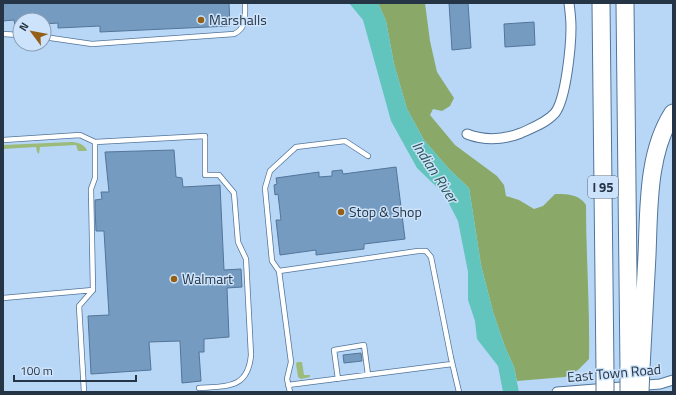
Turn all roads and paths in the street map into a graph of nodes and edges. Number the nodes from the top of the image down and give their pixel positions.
1 (245, 3) edge
2 (569, 3) edge
3 (601, 3) edge
4 (625, 3) edge
5 (52, 38) edge
6 (673, 113) edge
7 (467, 134) dead end
8 (3, 140) edge
9 (95, 142) junction
10 (368, 156) dead end
11 (278, 271) junction
12 (93, 290) junction
13 (3, 298) edge
14 (452, 364) junction
15 (635, 368) junction
16 (368, 375) junction
17 (338, 379) junction
18 (673, 380) edge
19 (288, 385) junction
20 (199, 388) dead end
21 (84, 392) edge
22 (290, 392) edge
23 (459, 392) edge
24 (557, 392) edge
25 (605, 392) edge
26 (630, 392) edge
27 (640, 392) edge

1 - 5 lane
2 - 7 street
3 - 25 highway, I 95, bridge
4 - 15 highway, I 95
6 - 15 highway
8 - 9 lane
9 - 12 lane
9 - 20 lane
10 - 11 lane
11 - 14 lane
11 - 19 lane
12 - 13 lane
12 - 21 lane
14 - 16 lane
14 - 23 lane
15 - 26 highway, I 95, bridge
15 - 27 highway, bridge
16 - 17 lane
16 - 17 lane
17 - 19 lane
18 - 24 street, East Town Road
19 - 22 lane

